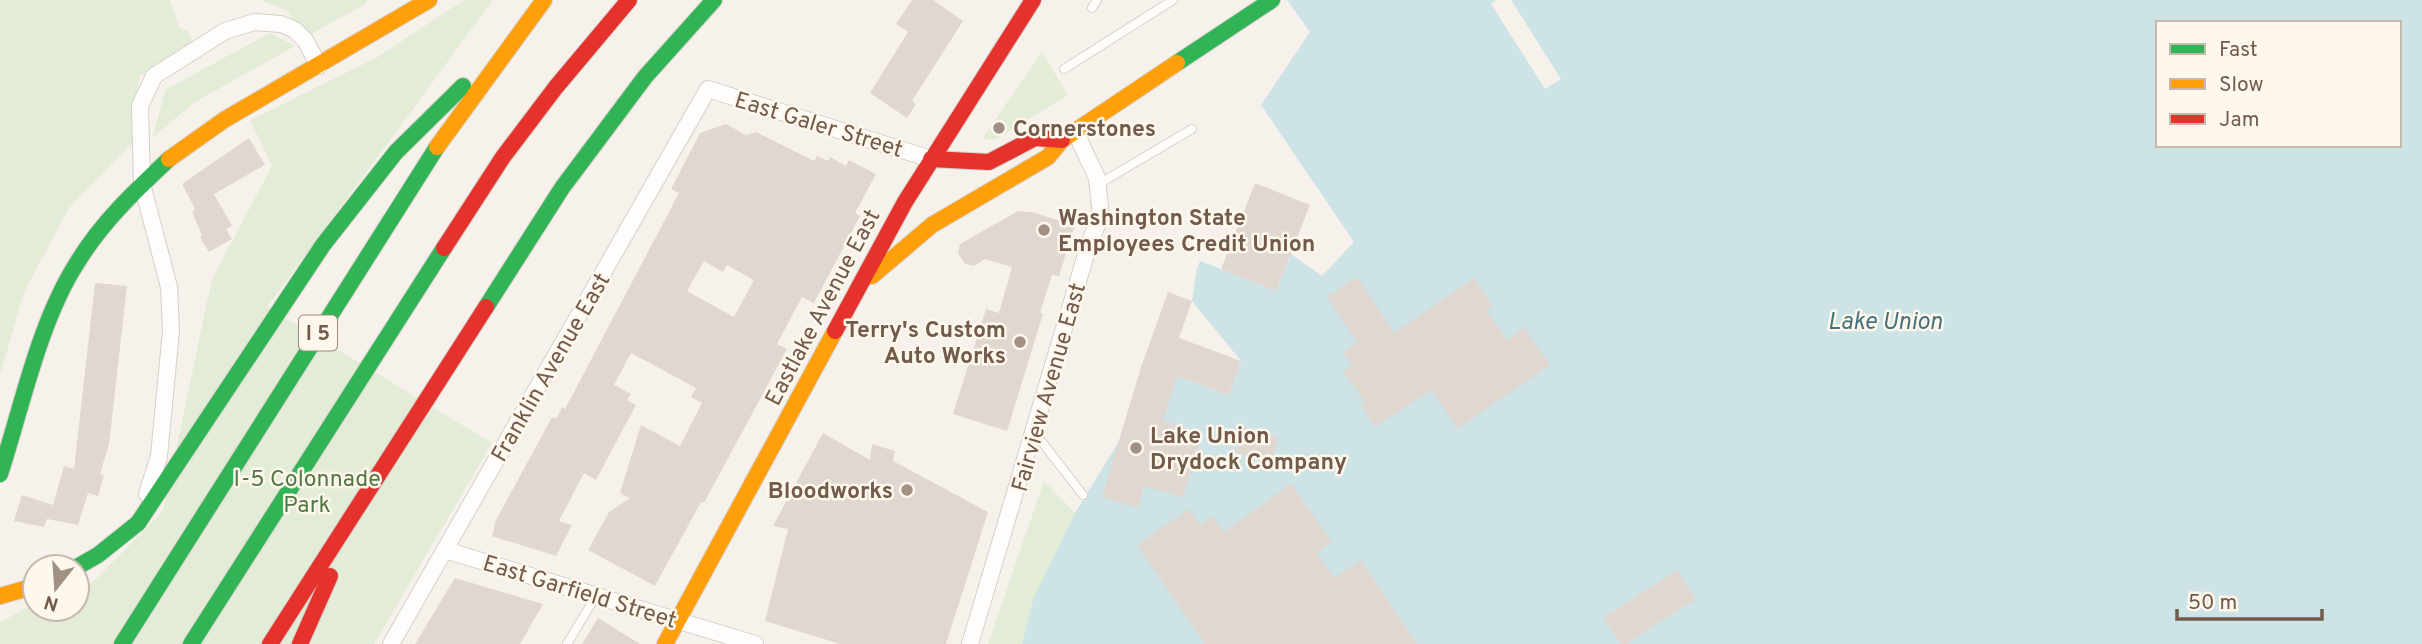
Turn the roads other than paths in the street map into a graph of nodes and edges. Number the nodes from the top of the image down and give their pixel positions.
1 (429, 0) edge
2 (544, 0) edge
3 (629, 0) edge
4 (714, 0) edge
5 (1033, 0) edge
6 (1173, 0) edge
7 (1272, 0) edge
8 (1162, 3) edge
9 (522, 27) junction
10 (319, 66) junction
11 (1064, 69) dead end
12 (708, 89) joint
13 (1192, 129) dead end
14 (1068, 136) junction
15 (931, 159) junction
16 (142, 184) junction
17 (1097, 185) junction
18 (858, 289) junction
19 (1035, 433) junction
20 (0, 474) edge
21 (367, 492) junction
22 (1083, 495) dead end
23 (138, 523) junction
24 (446, 550) junction
25 (91, 559) edge
26 (21, 590) edge
27 (0, 596) edge
28 (596, 596) junction
29 (679, 622) junction
30 (122, 644) edge
31 (191, 644) edge
32 (270, 644) edge
33 (300, 644) edge
34 (391, 644) edge
35 (567, 644) edge
36 (665, 644) edge
37 (755, 644) edge
38 (970, 644) edge

1 - 10 main road
2 - 9 main road, I 5
3 - 31 main road
4 - 21 main road
5 - 15 main road, Eastlake Avenue East
6 - 8 lane
7 - 14 main road
8 - 11 lane
9 - 23 main road
9 - 30 main road, I 5
10 - 16 main road
10 - 16 street
12 - 15 street, East Galer Street
12 - 24 street, Franklin Avenue East
13 - 17 lane
14 - 15 main road
14 - 17 street, Fairview Avenue East
14 - 18 main road
15 - 18 main road, Eastlake Avenue East
16 - 20 main road
16 - 23 street
17 - 19 street, Fairview Avenue East
18 - 29 main road, Eastlake Avenue East
19 - 22 lane
19 - 38 street, Fairview Avenue East
21 - 32 main road
21 - 33 main road
23 - 25 main road
24 - 28 street, East Garfield Street
24 - 34 street, Franklin Avenue East
26 - 27 main road
28 - 29 street, East Garfield Street
28 - 35 lane
29 - 36 main road, Eastlake Avenue East
29 - 37 street, East Garfield Street

